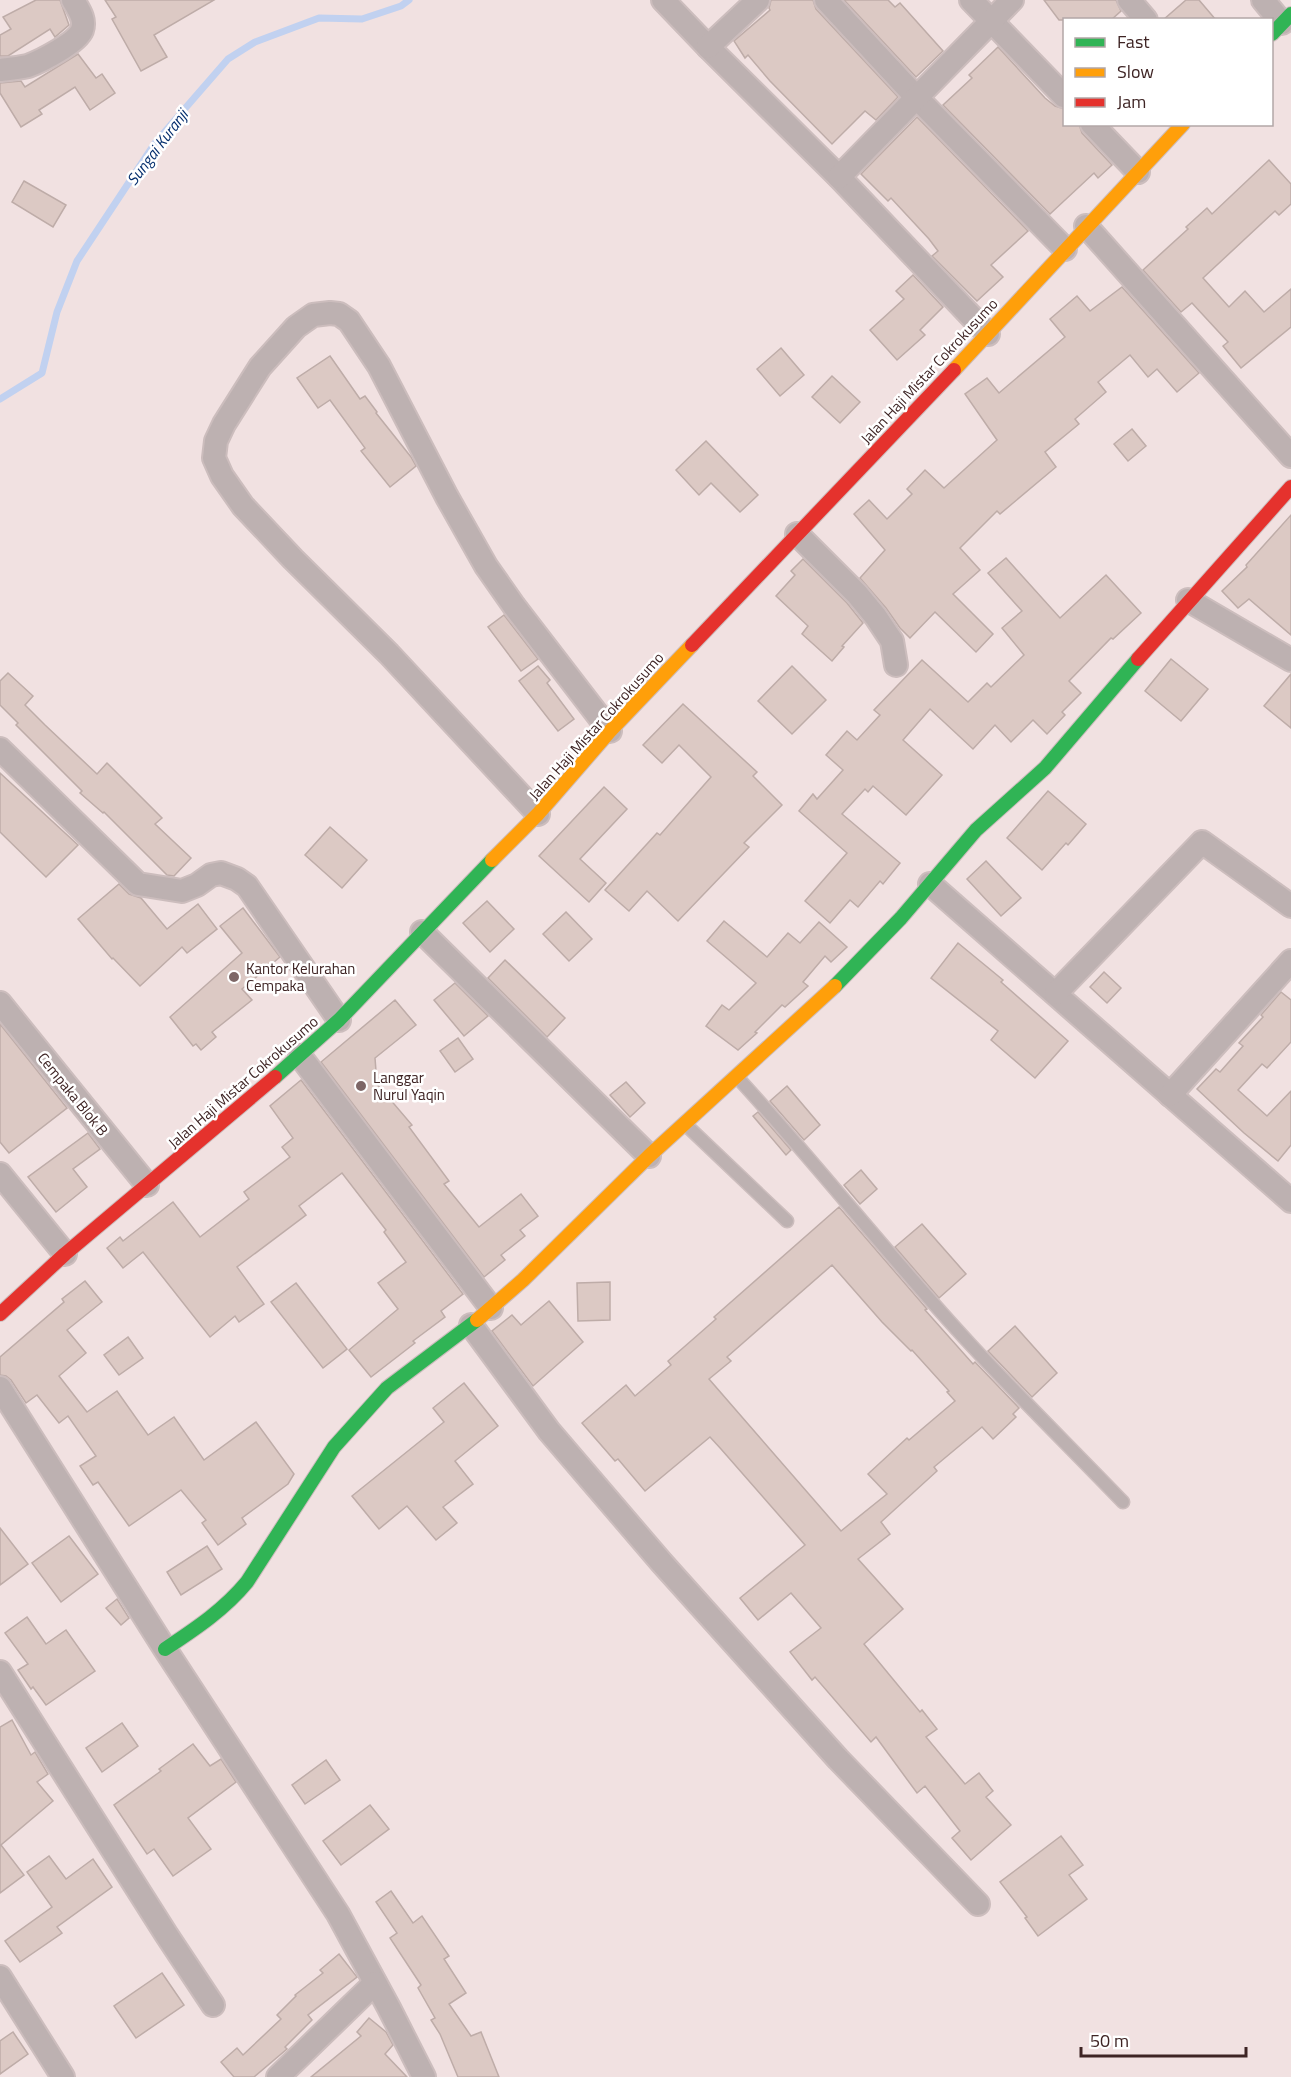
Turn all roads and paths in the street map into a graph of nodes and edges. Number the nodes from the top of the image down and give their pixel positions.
1 (73, 0) edge
2 (663, 0) edge
3 (758, 0) edge
4 (825, 0) edge
5 (971, 0) edge
6 (1012, 0) edge
7 (1129, 0) edge
8 (1263, 0) edge
9 (1144, 18) edge
10 (992, 21) junction
11 (1282, 23) edge
12 (708, 47) junction
13 (0, 70) edge
14 (1063, 94) edge
15 (916, 97) junction
16 (1094, 126) edge
17 (1181, 126) edge
18 (1138, 172) junction
19 (839, 177) junction
20 (1086, 226) junction
21 (1065, 249) junction
22 (988, 334) junction
23 (1291, 456) edge
24 (1291, 487) edge
25 (797, 534) junction
26 (1188, 600) junction
27 (1291, 660) edge
28 (896, 665) dead end
29 (610, 731) junction
30 (0, 749) edge
31 (538, 813) junction
32 (930, 884) junction
33 (1291, 906) edge
34 (422, 932) junction
35 (1291, 961) edge
36 (1056, 993) junction
37 (0, 1003) edge
38 (339, 1020) junction
39 (300, 1056) junction
40 (737, 1077) junction
41 (1170, 1095) junction
42 (685, 1124) junction
43 (649, 1156) junction
44 (0, 1174) edge
45 (147, 1185) junction
46 (1291, 1201) edge
47 (787, 1221) dead end
48 (65, 1254) junction
49 (491, 1308) junction
50 (0, 1314) edge
51 (471, 1325) junction
52 (0, 1388) edge
53 (1123, 1502) dead end
54 (165, 1649) junction
55 (0, 1672) edge
56 (978, 1904) dead end
57 (0, 1977) edge
58 (375, 1983) junction
59 (213, 2005) dead end
60 (63, 2077) edge
61 (278, 2077) edge
62 (424, 2077) edge

1 - 13 street
2 - 12 street
3 - 12 street
4 - 15 street
5 - 10 street
6 - 10 street
7 - 9 street
8 - 11 street
10 - 14 street
10 - 15 street
12 - 19 street
15 - 19 street
15 - 21 street
16 - 18 street
17 - 18 main road, Jalan Haji Mistar Cokrokusumo
18 - 20 main road, Jalan Haji Mistar Cokrokusumo
19 - 22 street
20 - 21 main road, Jalan Haji Mistar Cokrokusumo
20 - 23 street
21 - 22 main road, Jalan Haji Mistar Cokrokusumo
22 - 25 main road, Jalan Haji Mistar Cokrokusumo
24 - 26 main road
25 - 28 street
25 - 29 main road, Jalan Haji Mistar Cokrokusumo
26 - 27 street
26 - 32 main road
29 - 31 main road, Jalan Haji Mistar Cokrokusumo
29 - 31 street
30 - 38 street
31 - 34 main road, Jalan Haji Mistar Cokrokusumo
32 - 36 street
32 - 40 main road
33 - 36 street
34 - 38 main road, Jalan Haji Mistar Cokrokusumo
34 - 43 street
35 - 41 street
36 - 41 street
37 - 45 street, Cempaka Blok B
38 - 39 main road, Jalan Haji Mistar Cokrokusumo
39 - 45 main road, Jalan Haji Mistar Cokrokusumo
39 - 49 street
40 - 42 main road
40 - 53 lane
41 - 46 street
42 - 43 main road
42 - 47 lane
43 - 49 main road
44 - 48 street
45 - 48 main road, Jalan Haji Mistar Cokrokusumo
48 - 50 main road, Jalan Haji Mistar Cokrokusumo
49 - 51 main road
51 - 54 main road
51 - 56 street
52 - 54 street
54 - 58 street
55 - 59 street
57 - 60 street
58 - 61 street
58 - 62 street

